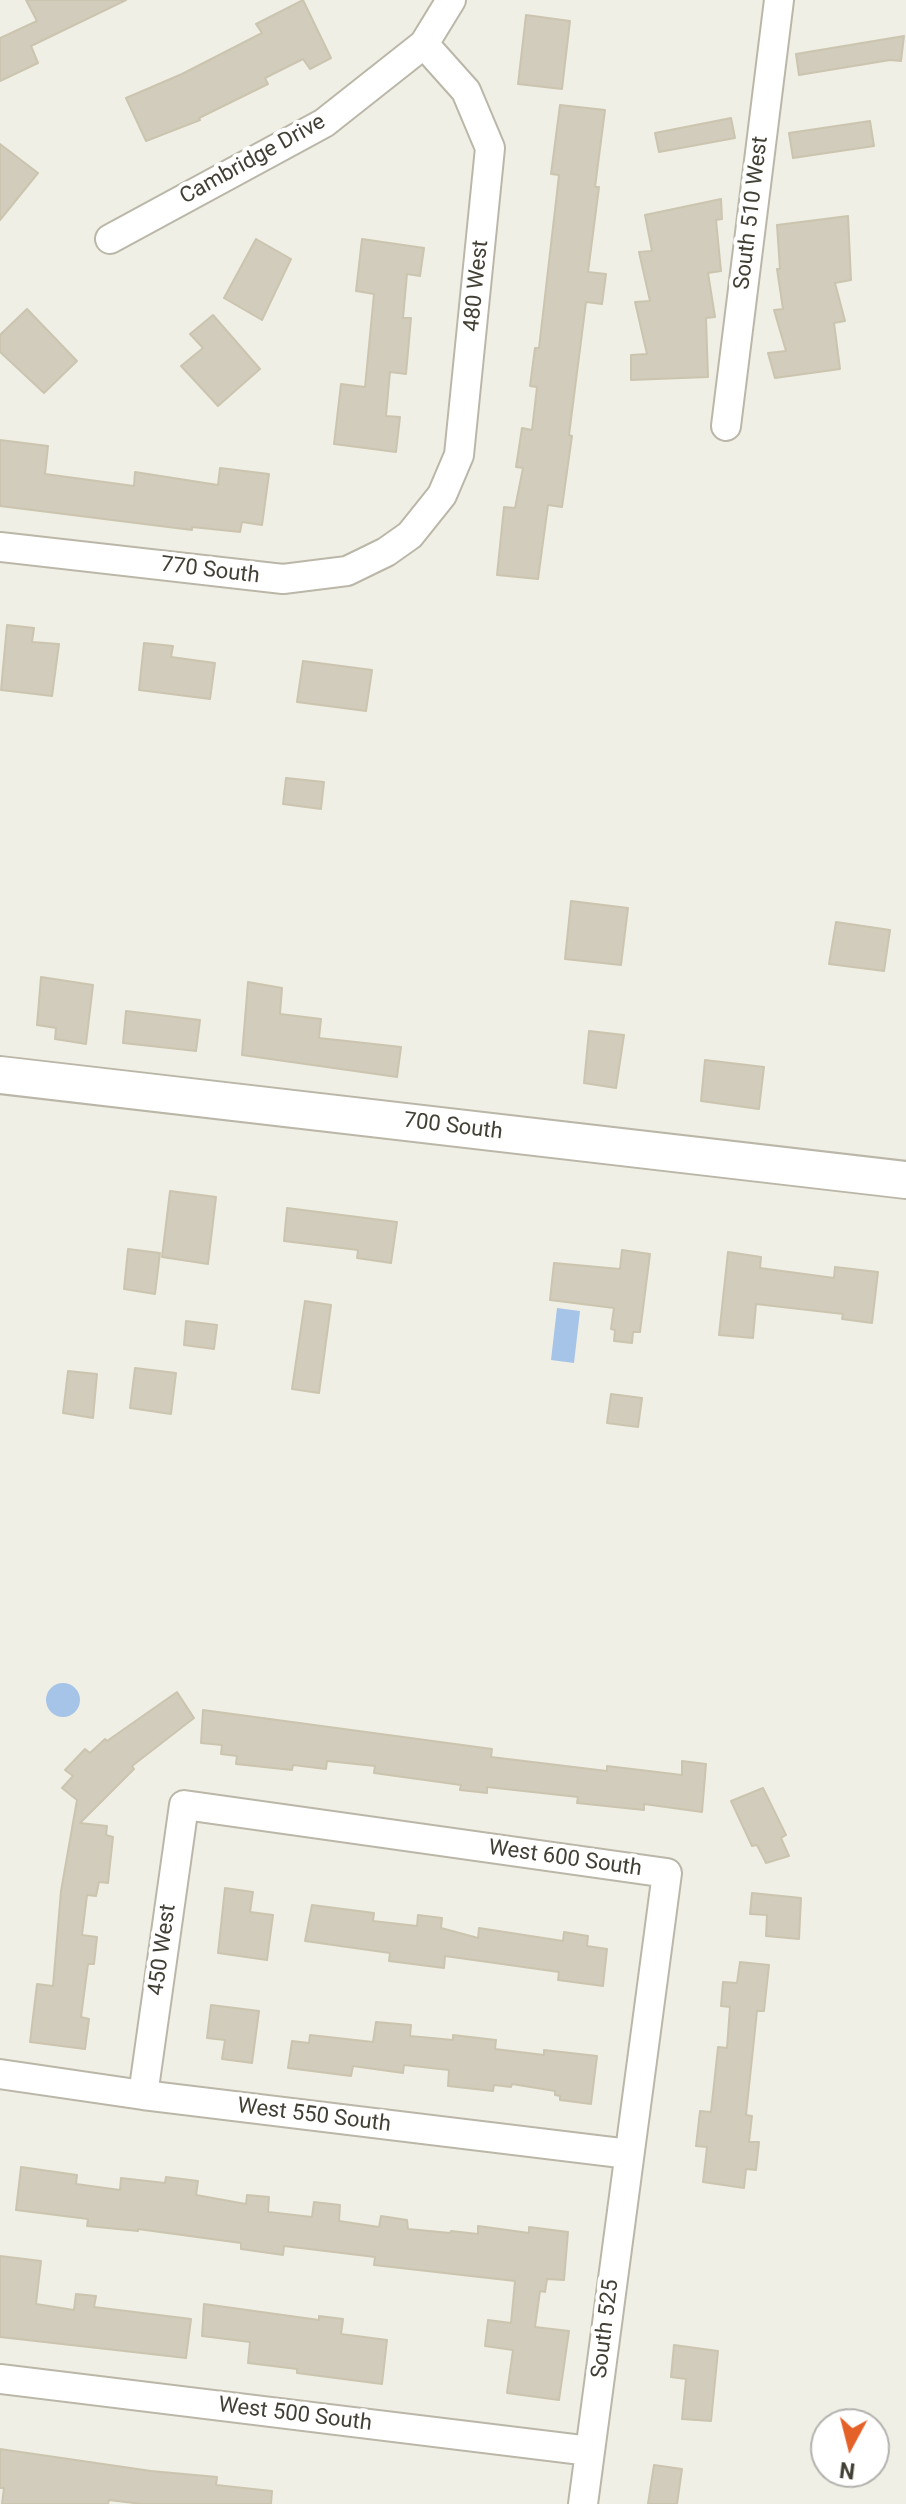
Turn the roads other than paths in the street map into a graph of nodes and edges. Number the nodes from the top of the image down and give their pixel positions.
1 (451, 0) edge
2 (779, 0) edge
3 (424, 44) junction
4 (110, 239) dead end
5 (726, 426) dead end
6 (410, 535) joint
7 (0, 547) edge
8 (0, 1075) edge
9 (906, 1180) edge
10 (184, 1805) joint
11 (0, 2074) edge
12 (143, 2095) junction
13 (629, 2154) junction
14 (0, 2379) edge
15 (590, 2451) junction
16 (583, 2504) edge

1 - 3 street, Cambridge Drive
2 - 5 street, South 510 West
3 - 4 street, Cambridge Drive
3 - 6 street, 480 West
6 - 7 street, 770 South
8 - 9 street, 700 South
10 - 12 street, 450 West
10 - 13 street, West 600 South
11 - 12 street, West 550 South
12 - 13 street, West 550 South
13 - 15 street, South 525
14 - 15 street, West 500 South
15 - 16 street, South 525

